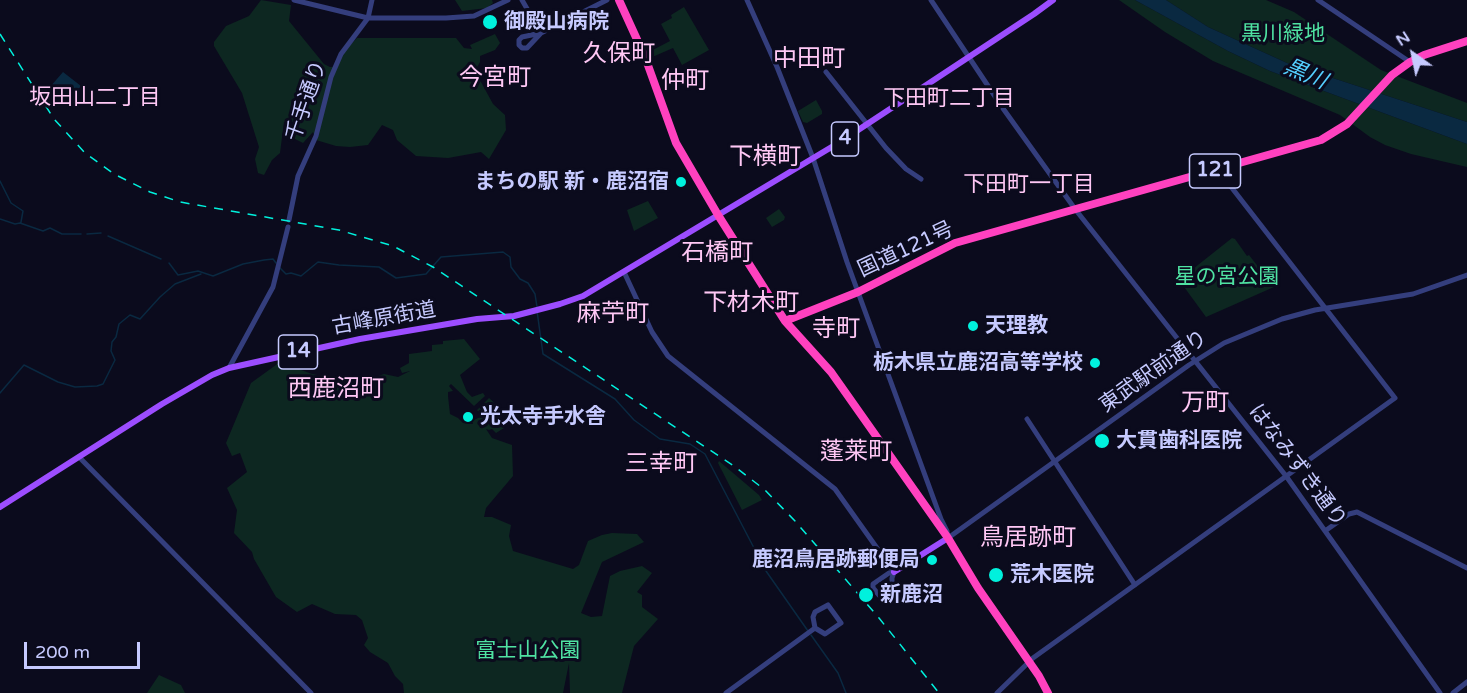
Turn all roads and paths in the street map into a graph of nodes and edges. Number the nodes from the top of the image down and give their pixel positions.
1 (294, 0) edge
2 (372, 0) edge
3 (508, 0) edge
4 (522, 0) edge
5 (607, 0) edge
6 (619, 0) edge
7 (747, 0) edge
8 (931, 0) edge
9 (1053, 0) edge
10 (1318, 0) edge
11 (368, 18) junction
12 (1464, 42) edge
13 (969, 57) junction
14 (1410, 62) junction
15 (826, 72) dead end
16 (868, 124) junction
17 (813, 158) junction
18 (1218, 170) junction
19 (921, 179) dead end
20 (1075, 209) junction
21 (718, 215) junction
22 (289, 220) dead end
23 (288, 227) dead end
24 (624, 272) junction
25 (1467, 275) edge
26 (858, 292) junction
27 (1327, 309) junction
28 (785, 321) junction
29 (1195, 361) junction
30 (229, 368) junction
31 (1027, 419) dead end
32 (79, 457) junction
33 (1054, 462) junction
34 (1286, 476) junction
35 (0, 507) edge
36 (1325, 531) junction
37 (948, 538) junction
38 (1467, 568) edge
39 (893, 575) junction
40 (1135, 585) junction
41 (813, 616) junction
42 (814, 629) junction
43 (829, 633) junction
44 (1029, 662) junction
45 (1467, 682) edge
46 (311, 693) edge
47 (726, 693) edge
48 (998, 693) edge
49 (1048, 693) edge
50 (1440, 693) edge
51 (1453, 693) edge

1 - 11 street
2 - 11 street, 千手通り
3 - 11 street
4 - 5 street
6 - 21 highway
7 - 17 street
8 - 13 street, はなみずき通り
9 - 13 main road, 4
10 - 14 street
11 - 22 street, 千手通り
12 - 14 highway, 国道121号 / 121
13 - 16 main road, 4
13 - 20 street, はなみずき通り
14 - 18 highway, 国道121号 / 121
15 - 16 street
16 - 17 main road, 4
16 - 19 street
17 - 21 main road, 4
17 - 26 street
18 - 20 highway, 国道121号 / 121
18 - 27 street
20 - 26 highway, 国道121号 / 121
20 - 29 street, はなみずき通り
21 - 24 main road, 古峰原街道 / 14
21 - 28 highway
23 - 30 street
24 - 30 main road, 古峰原街道 / 14
24 - 39 street
25 - 27 street, 東武駅前通り
26 - 28 highway, 国道121号 / 121
26 - 37 street
27 - 29 street, 東武駅前通り
27 - 34 street
28 - 37 highway
29 - 33 street, 東武駅前通り
29 - 34 street, はなみずき通り
30 - 32 main road, 古峰原街道 / 14
31 - 33 street
32 - 35 main road, 古峰原街道 / 14
32 - 46 street
33 - 37 street, 東武駅前通り
33 - 40 street
34 - 36 street, はなみずき通り
34 - 40 street
36 - 38 street
36 - 50 street, はなみずき通り
37 - 39 main road, 東武駅前通り
37 - 44 highway
39 - 39 street
40 - 44 street
41 - 42 street
41 - 43 street
41 - 43 street
42 - 43 street
42 - 47 street
44 - 48 street
44 - 49 highway
45 - 51 street

